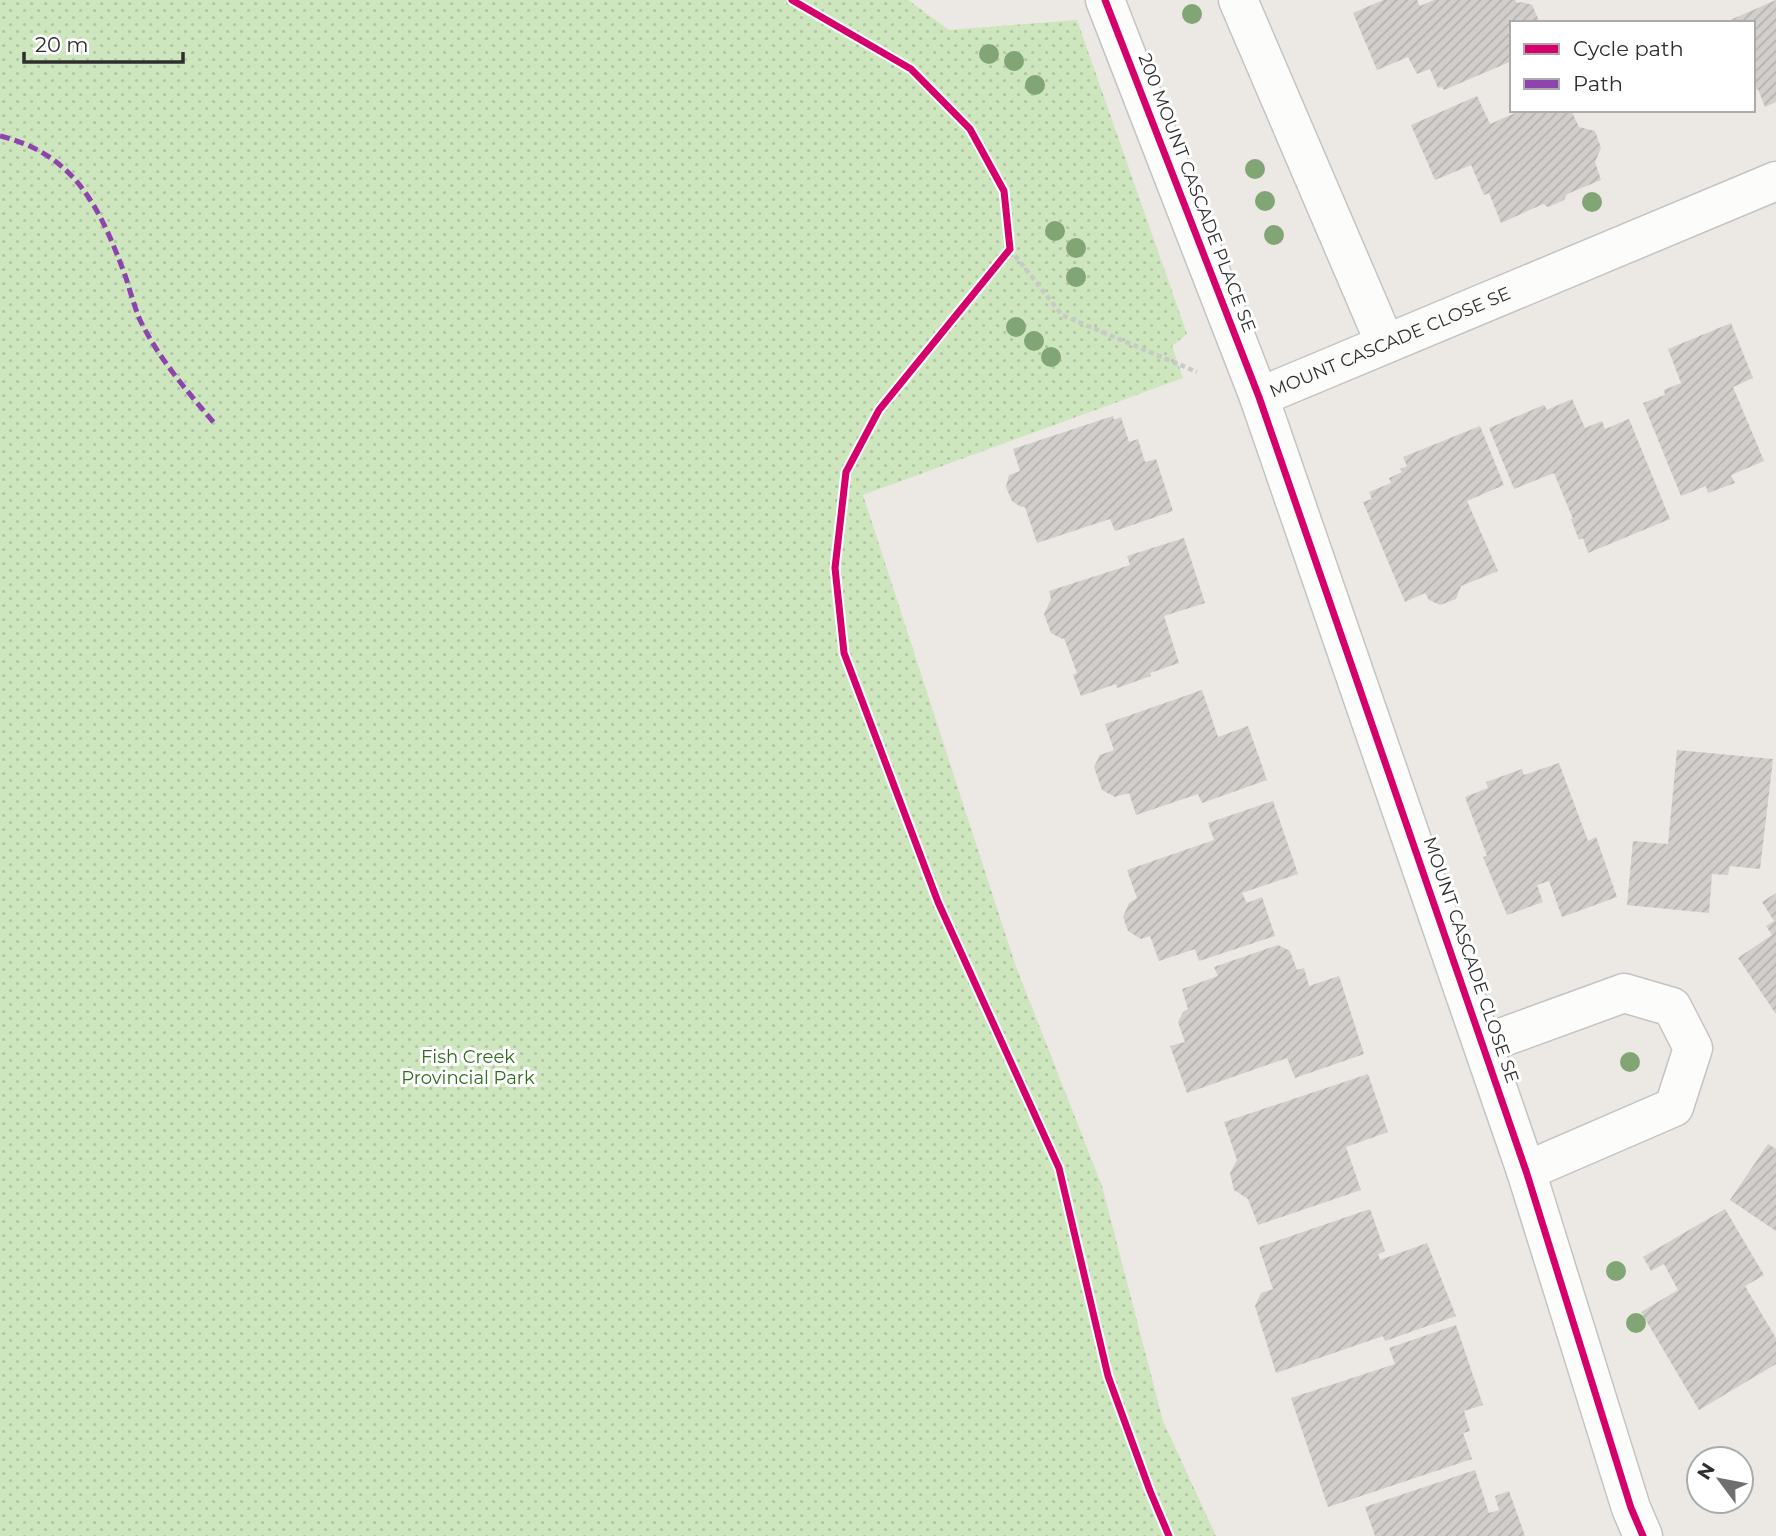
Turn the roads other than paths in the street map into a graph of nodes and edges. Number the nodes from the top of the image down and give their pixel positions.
1 (1105, 0) edge
2 (1238, 0) edge
3 (1776, 181) edge
4 (1385, 343) junction
5 (1259, 397) junction
6 (1483, 1044) junction
7 (1526, 1171) junction
8 (1643, 1536) edge

1 - 5 street, 200 MOUNT CASCADE PLACE SE
2 - 4 street
3 - 4 street, MOUNT CASCADE CLOSE SE
4 - 5 street, MOUNT CASCADE CLOSE SE
5 - 6 street, MOUNT CASCADE CLOSE SE
6 - 7 street, MOUNT CASCADE CLOSE SE
6 - 7 street
7 - 8 street, MOUNT CASCADE CLOSE SE

